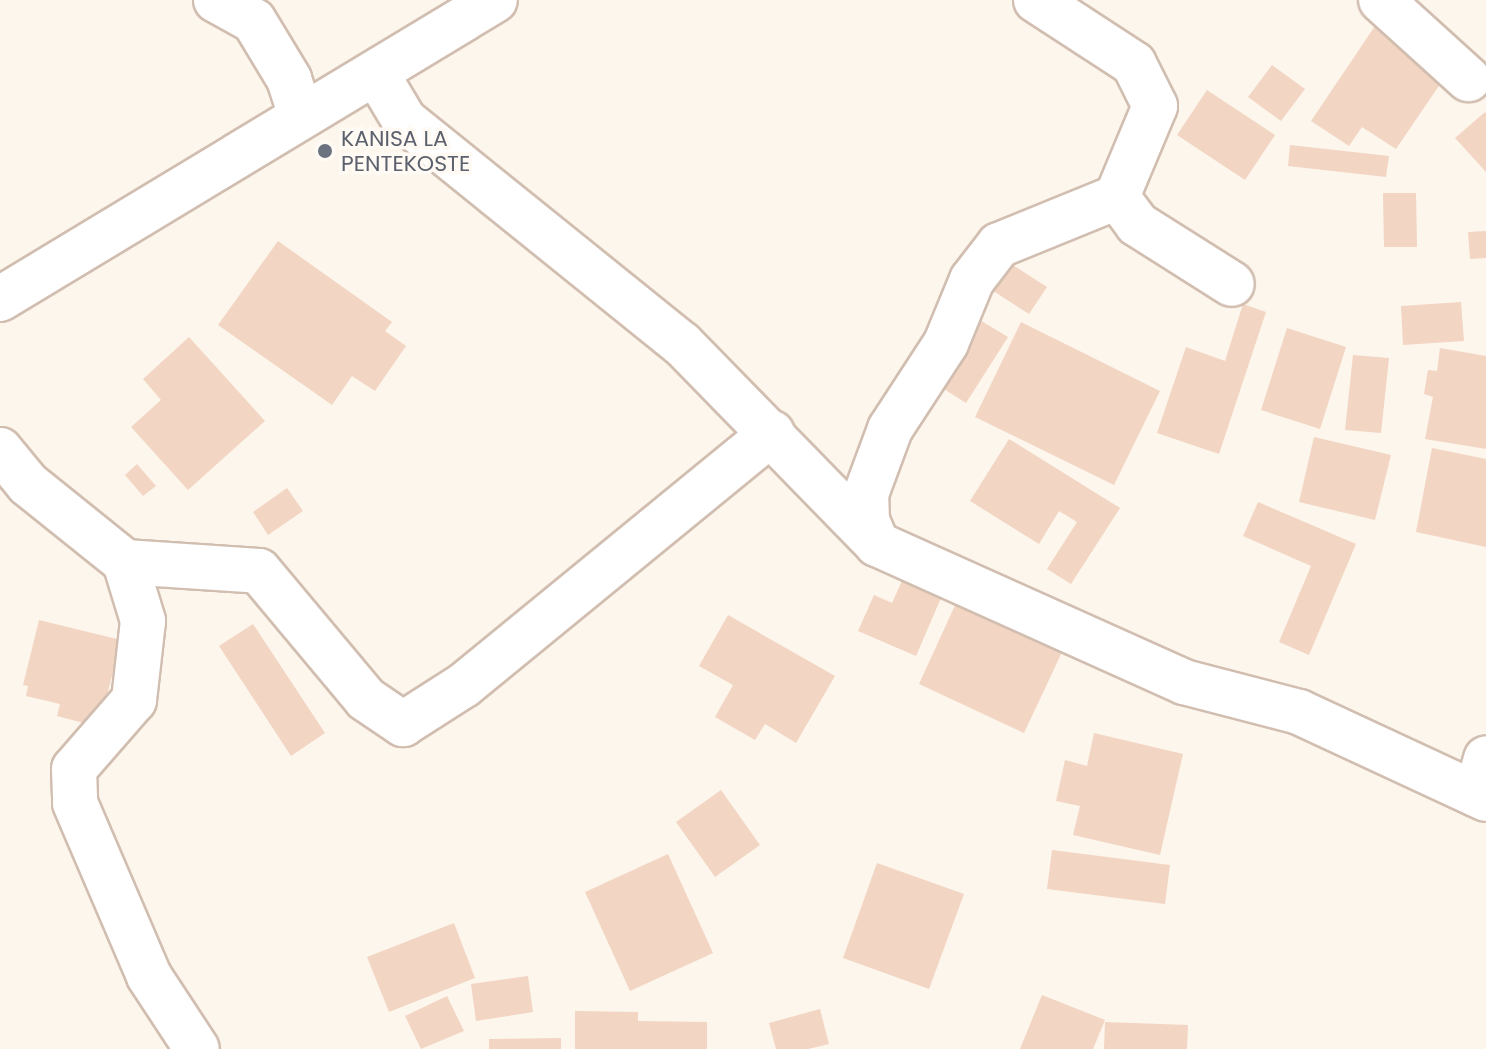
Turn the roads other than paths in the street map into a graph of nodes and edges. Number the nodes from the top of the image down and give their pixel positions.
1 (216, 0) edge
2 (495, 0) edge
3 (1036, 0) edge
4 (1381, 0) edge
5 (376, 73) junction
6 (1468, 79) dead end
7 (301, 115) junction
8 (1117, 197) junction
9 (1232, 284) dead end
10 (0, 299) edge
11 (772, 433) junction
12 (0, 450) edge
13 (877, 544) junction
14 (125, 562) junction
15 (1483, 784) edge
16 (197, 1049) edge

1 - 7 street
2 - 5 street
3 - 8 street
4 - 6 street
5 - 7 street
5 - 11 street
7 - 10 street
8 - 9 street
8 - 13 street
11 - 13 street
11 - 14 street
12 - 14 street
13 - 15 street
14 - 16 street

